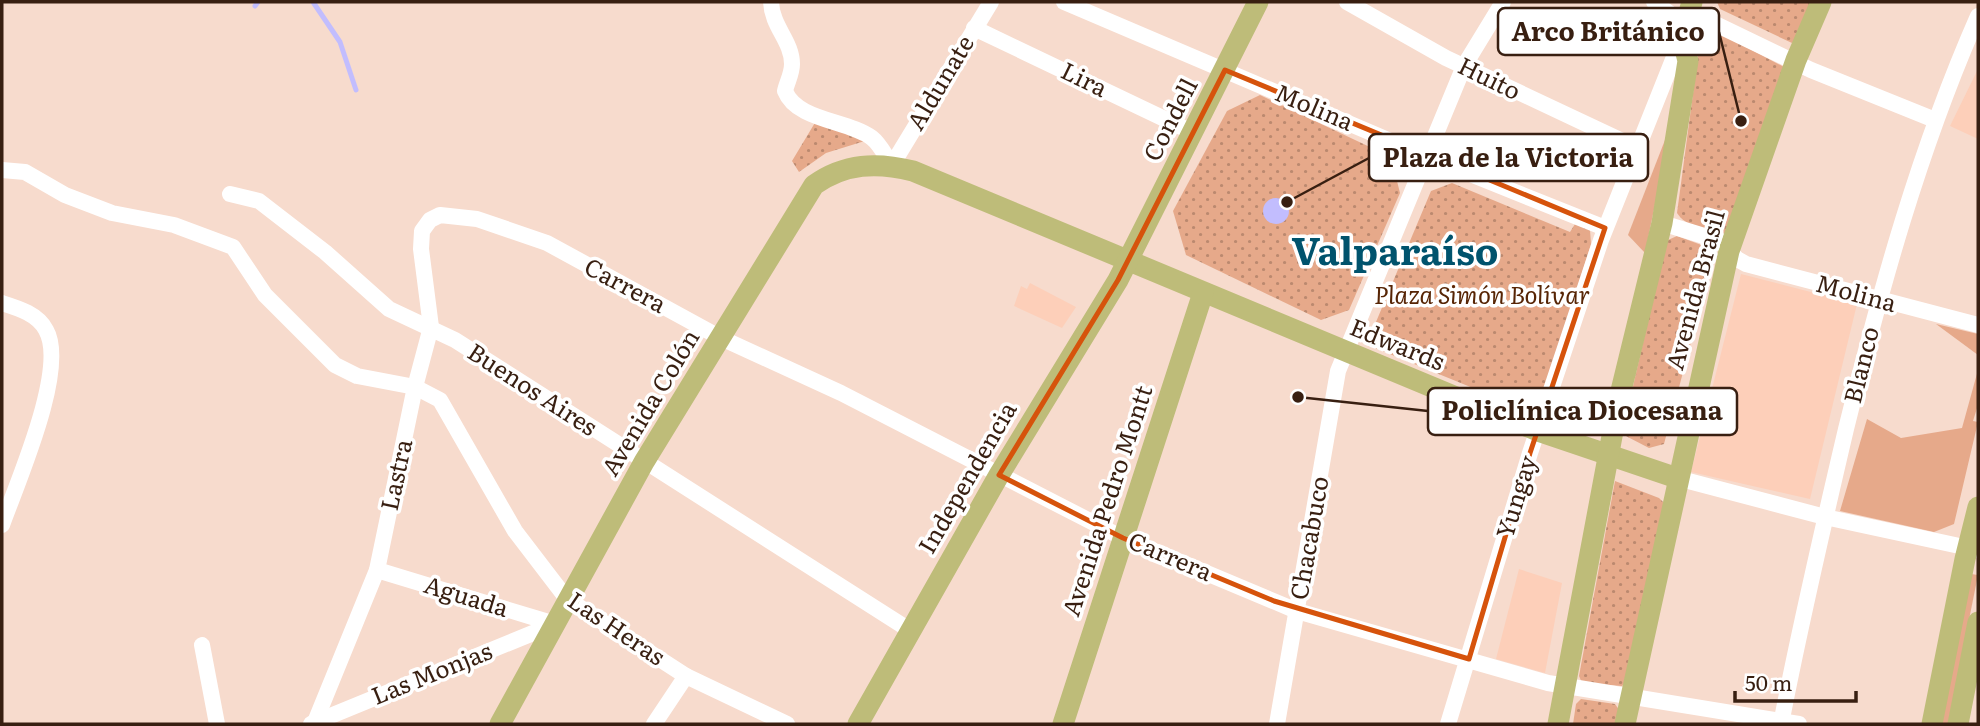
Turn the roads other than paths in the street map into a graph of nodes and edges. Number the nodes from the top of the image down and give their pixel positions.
1 (771, 2) edge
2 (991, 2) edge
3 (1064, 2) edge
4 (1258, 2) edge
5 (1347, 2) edge
6 (1503, 2) edge
7 (1654, 2) edge
8 (1821, 2) edge
9 (1978, 16) edge
10 (1687, 19) edge
11 (974, 28) junction
12 (1796, 60) junction
13 (1464, 66) junction
14 (1225, 70) junction
15 (1935, 120) junction
16 (1194, 133) junction
17 (1635, 148) junction
18 (1428, 157) junction
19 (892, 165) junction
20 (2, 170) edge
21 (230, 194) dead end
22 (429, 220) joint
23 (1662, 223) junction
24 (1605, 228) junction
25 (1729, 251) junction
26 (1128, 260) junction
27 (1203, 293) junction
28 (1878, 300) junction
29 (2, 303) edge
30 (1978, 325) edge
31 (431, 327) junction
32 (722, 338) junction
33 (1346, 352) junction
34 (415, 387) junction
35 (1538, 431) junction
36 (1607, 456) junction
37 (644, 462) junction
38 (999, 475) junction
39 (1676, 478) junction
40 (1978, 507) edge
41 (1825, 517) junction
42 (2, 525) edge
43 (1124, 538) junction
44 (1973, 549) edge
45 (377, 570) junction
46 (566, 599) junction
47 (1297, 611) junction
48 (1978, 622) edge
49 (555, 624) junction
50 (911, 631) junction
51 (202, 645) dead end
52 (1469, 659) junction
53 (686, 676) junction
54 (1565, 687) junction
55 (1629, 695) junction
56 (312, 723) edge
57 (1782, 723) edge
58 (217, 724) edge
59 (500, 724) edge
60 (654, 724) edge
61 (787, 724) edge
62 (858, 724) edge
63 (1063, 724) edge
64 (1277, 724) edge
65 (1448, 724) edge
66 (1558, 724) edge
67 (1625, 724) edge
68 (1799, 724) edge
69 (1932, 724) edge
70 (1958, 724) edge

1 - 19 street
2 - 11 street, Aldunate
3 - 14 street, Molina
4 - 14 main road, Condell
5 - 13 street, Huito
6 - 13 street, Chacabuco
7 - 10 street
8 - 12 main road, Avenida Brasil
9 - 15 street, Blanco
10 - 12 street
10 - 17 street, Yungay
10 - 23 main road, Avenida Brasil
11 - 16 street, Lira
11 - 19 street, Aldunate
12 - 15 street
12 - 25 main road, Avenida Brasil
13 - 17 street, Huito
13 - 18 street, Chacabuco
14 - 16 main road, Condell
14 - 18 street, Molina
15 - 28 street, Blanco
16 - 26 main road, Condell
17 - 24 street, Yungay
18 - 24 street, Molina
18 - 33 street, Chacabuco
19 - 26 main road, Edwards
19 - 32 main road, Avenida Colón
20 - 34 street
21 - 31 street, Buenos Aires
22 - 31 street, Lastra
22 - 32 street, Carrera
23 - 25 street, Molina
23 - 36 main road, Avenida Brasil
24 - 35 street, Yungay
25 - 28 street, Molina
25 - 39 main road, Avenida Brasil
26 - 27 main road, Edwards
26 - 38 main road, Independencia
27 - 33 main road, Edwards
27 - 43 main road, Avenida Pedro Montt
28 - 30 street, Molina
28 - 41 street, Blanco
29 - 42 street
31 - 34 street, Lastra
31 - 37 street, Buenos Aires
32 - 37 main road, Avenida Colón
32 - 38 street, Carrera
33 - 35 main road, Edwards
33 - 47 street, Chacabuco
34 - 45 street, Lastra
34 - 46 street, Las Heras
35 - 36 main road, Edwards
35 - 52 street, Yungay
36 - 39 main road, Edwards
36 - 54 main road, Avenida Brasil
37 - 46 main road, Avenida Colón
37 - 50 street, Buenos Aires
38 - 43 street, Carrera
38 - 50 main road, Independencia
39 - 41 street, Edwards
39 - 55 main road, Avenida Brasil
40 - 44 main road
41 - 44 street, Edwards
41 - 57 street, Blanco
43 - 47 street, Carrera
43 - 63 main road, Avenida Pedro Montt
44 - 69 main road
45 - 49 street, Aguada
45 - 56 street, Lastra
46 - 49 main road, Avenida Colón
46 - 53 street, Las Heras
47 - 52 street, Carrera
47 - 64 street, Chacabuco
48 - 70 main road
49 - 56 street, Las Monjas
49 - 59 main road, Avenida Colón
50 - 62 main road, Independencia
51 - 58 street
52 - 54 street, Carrera
52 - 65 street, Yungay
53 - 60 street
53 - 61 street, Las Heras
54 - 55 street, Carrera
54 - 66 main road, Avenida Brasil
55 - 57 street, Carrera
55 - 67 main road, Avenida Brasil
57 - 68 street, Carrera

